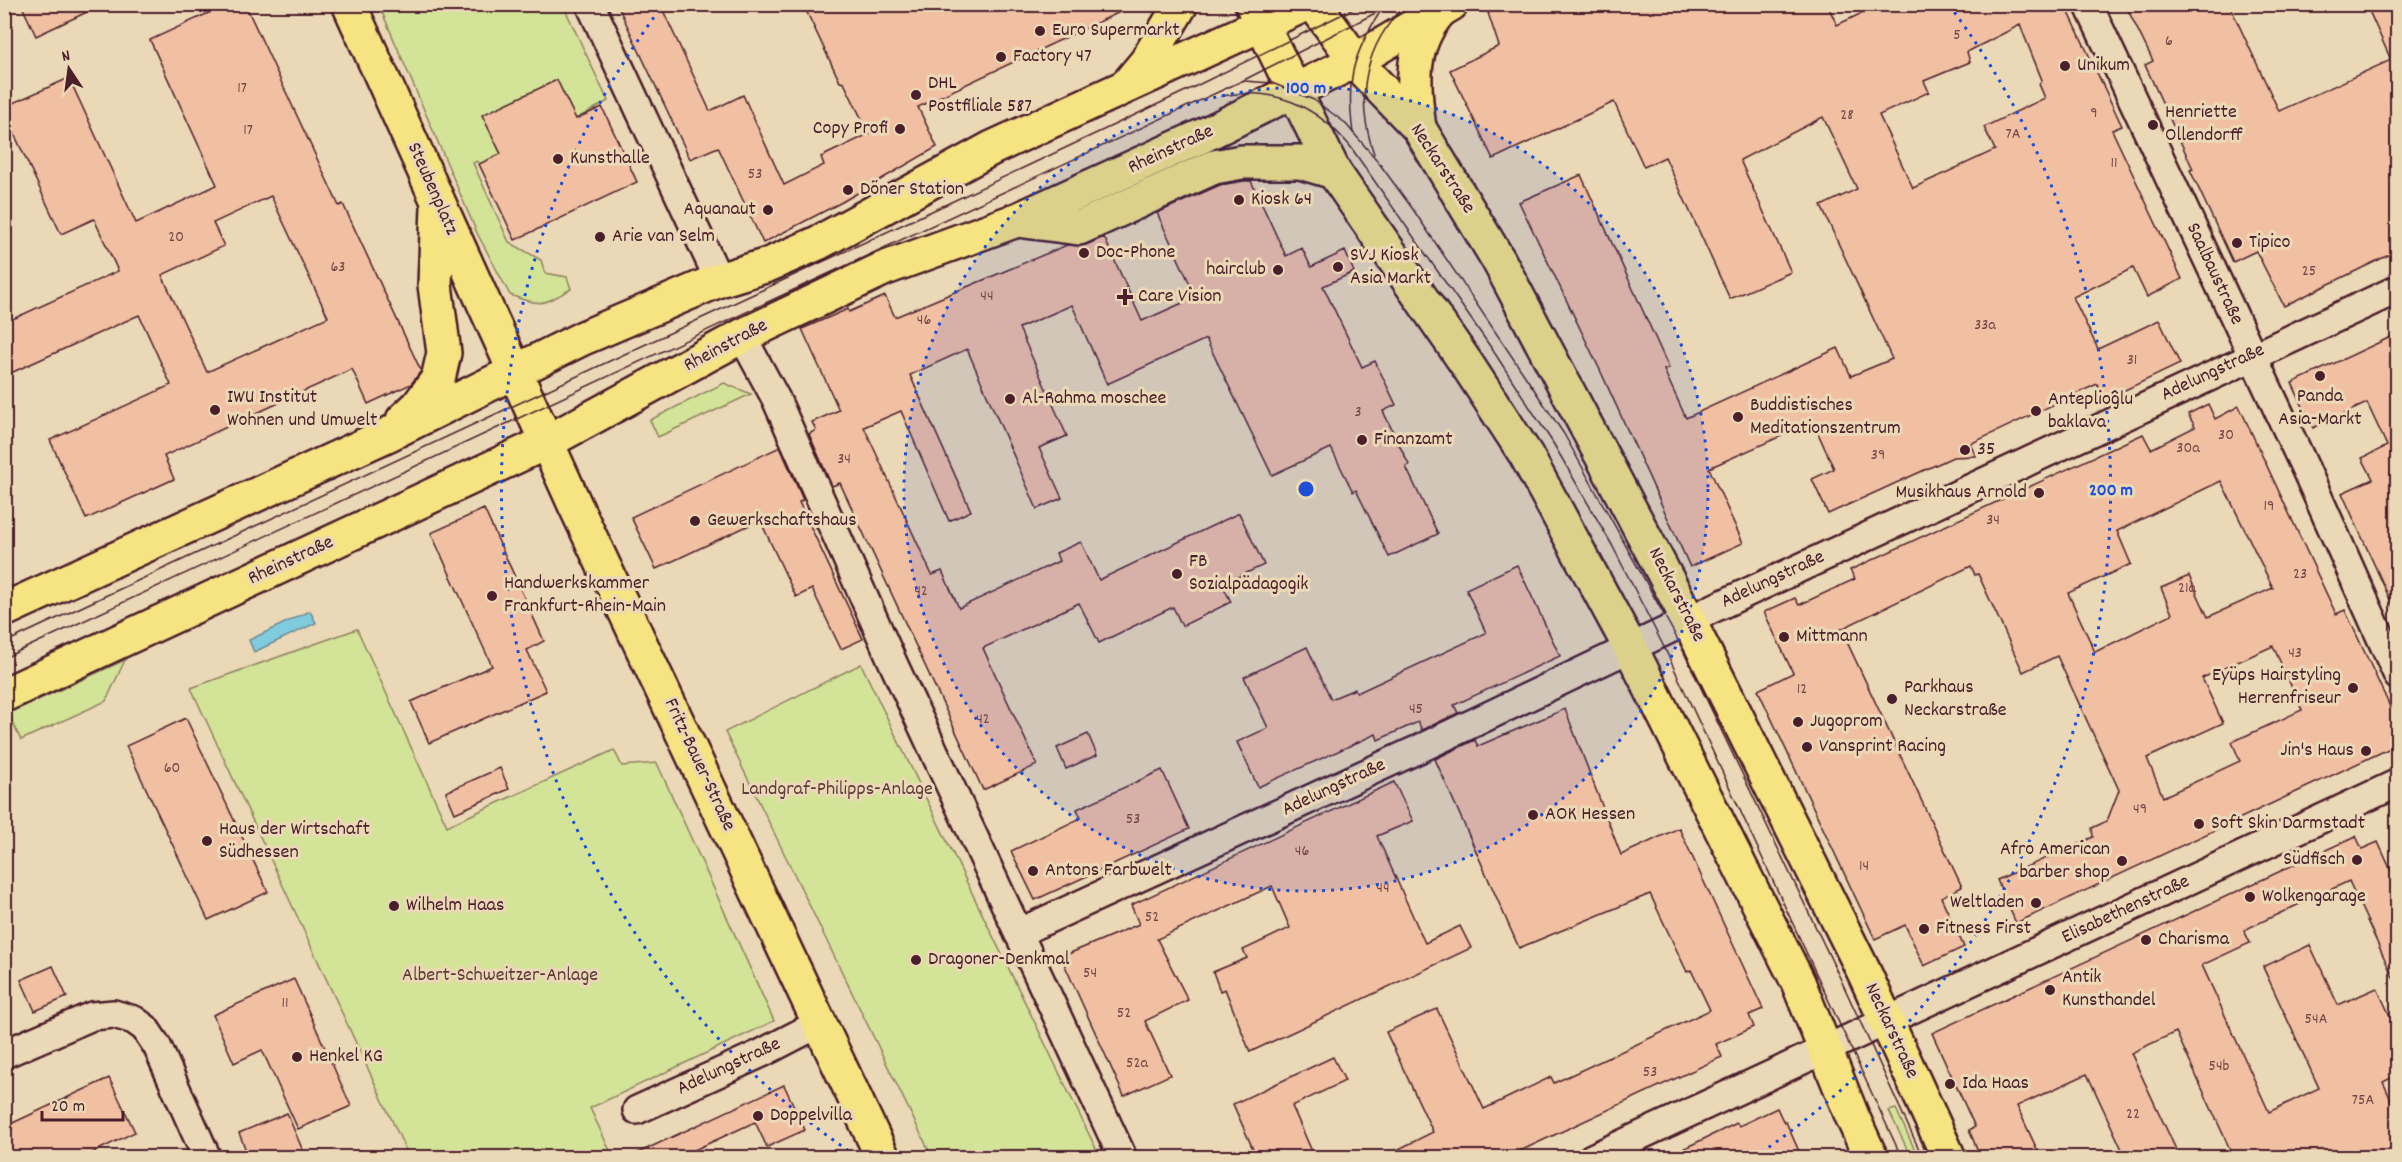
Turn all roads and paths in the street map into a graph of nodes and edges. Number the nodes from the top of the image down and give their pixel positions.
1 (349, 4) edge
2 (590, 4) edge
3 (1181, 4) edge
4 (1306, 4) edge
5 (1314, 4) edge
6 (2088, 4) edge
7 (1446, 8) edge
8 (1257, 14) edge
9 (1355, 61) junction
10 (1125, 87) junction
11 (1293, 91) junction
12 (1419, 128) junction
13 (1334, 172) junction
14 (438, 202) junction
15 (1017, 220) junction
16 (719, 280) junction
17 (2397, 288) edge
18 (742, 336) junction
19 (2252, 355) junction
20 (516, 372) junction
21 (389, 434) junction
22 (547, 442) junction
23 (7, 602) edge
24 (1689, 621) junction
25 (1630, 649) junction
26 (2397, 676) edge
27 (4, 695) edge
28 (2397, 783) edge
29 (1018, 933) junction
30 (1886, 1022) junction
31 (820, 1023) junction
32 (1825, 1050) junction
33 (4, 1054) edge
34 (637, 1110) dead end
35 (207, 1158) edge
36 (884, 1158) edge
37 (1123, 1158) edge
38 (1593, 1158) edge
39 (1871, 1158) edge
40 (1949, 1158) edge

1 - 14 main road, Steubenplatz
2 - 16 street
3 - 10 main road
4 - 8 main road
5 - 9 main road, Neckarstraße
6 - 19 street, Saalbaustraße
7 - 9 main road, Rheinstraße
7 - 12 main road
8 - 10 main road
8 - 11 main road
9 - 11 main road, Rheinstraße
9 - 12 main road, Neckarstraße
10 - 16 main road
11 - 13 main road
11 - 15 main road, Rheinstraße
12 - 24 main road, Neckarstraße
13 - 15 main road
13 - 25 main road
14 - 20 main road, Steubenplatz
14 - 21 main road
15 - 18 main road, Rheinstraße
16 - 20 main road
17 - 19 street, Adelungstraße
18 - 22 main road, Rheinstraße
18 - 29 street
19 - 24 street, Adelungstraße
19 - 26 street, Saalbaustraße
20 - 21 main road
20 - 22 main road, Fritz-Bauer-Straße
21 - 23 main road
22 - 27 main road, Rheinstraße
22 - 31 main road, Fritz-Bauer-Straße
24 - 25 street, Adelungstraße
24 - 30 main road, Neckarstraße
25 - 29 street, Adelungstraße
25 - 32 main road
28 - 30 street, Elisabethenstraße
29 - 37 street
30 - 32 street, Elisabethenstraße
30 - 40 main road, Neckarstraße
31 - 34 street, Adelungstraße
31 - 36 main road, Fritz-Bauer-Straße
32 - 38 street, Elisabethenstraße
32 - 39 main road
33 - 35 street

